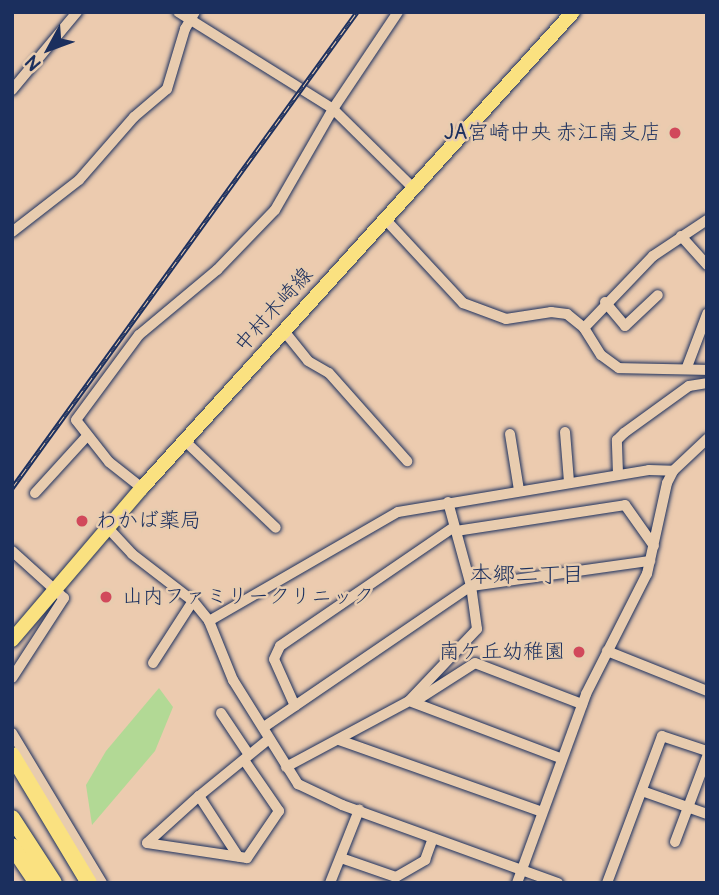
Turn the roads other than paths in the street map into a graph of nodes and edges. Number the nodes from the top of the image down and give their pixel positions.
1 (76, 12) edge
2 (178, 12) edge
3 (398, 12) edge
4 (573, 12) edge
5 (192, 16) edge
6 (12, 90) edge
7 (333, 109) junction
8 (413, 188) junction
9 (385, 219) junction
10 (707, 220) edge
11 (12, 232) edge
12 (681, 236) junction
13 (707, 265) edge
14 (658, 295) dead end
15 (605, 302) junction
16 (707, 314) edge
17 (583, 328) junction
18 (284, 331) junction
19 (687, 367) junction
20 (707, 370) edge
21 (707, 383) edge
22 (565, 432) dead end
23 (509, 434) dead end
24 (86, 436) junction
25 (707, 439) edge
26 (186, 442) junction
27 (407, 461) dead end
28 (673, 471) junction
29 (618, 474) junction
30 (569, 482) junction
31 (142, 488) junction
32 (519, 490) junction
33 (36, 493) dead end
34 (448, 502) junction
35 (108, 528) junction
36 (276, 528) dead end
37 (455, 529) junction
38 (654, 546) junction
39 (12, 551) edge
40 (650, 561) junction
41 (471, 586) junction
42 (55, 588) junction
43 (193, 601) junction
44 (209, 621) junction
45 (12, 640) edge
46 (607, 651) junction
47 (153, 663) dead end
48 (12, 678) edge
49 (707, 691) edge
50 (412, 702) junction
51 (582, 704) junction
52 (295, 706) junction
53 (221, 713) dead end
54 (264, 727) junction
55 (12, 733) edge
56 (269, 739) junction
57 (339, 740) junction
58 (707, 751) edge
59 (12, 755) edge
60 (707, 757) edge
61 (246, 758) junction
62 (560, 758) junction
63 (286, 767) junction
64 (642, 790) junction
65 (199, 796) junction
66 (688, 806) junction
67 (359, 810) junction
68 (542, 812) junction
69 (707, 814) edge
70 (12, 818) edge
71 (433, 838) junction
72 (675, 842) dead end
73 (12, 846) edge
74 (238, 856) junction
75 (341, 858) junction
76 (520, 869) junction
77 (37, 883) edge
78 (54, 883) edge
79 (89, 883) edge
80 (102, 883) edge
81 (330, 883) edge
82 (517, 883) edge
83 (558, 883) edge
84 (607, 883) edge

1 - 6 street
2 - 5 street
3 - 7 street
4 - 8 main road, 中村木崎線
5 - 7 street
5 - 11 street
7 - 8 street
7 - 24 street
8 - 9 main road, 中村木崎線
9 - 17 street
9 - 18 main road, 中村木崎線
10 - 12 street
12 - 13 street
12 - 15 street
14 - 15 street
15 - 17 street
16 - 19 street
17 - 19 street
18 - 26 main road, 中村木崎線
18 - 27 street
19 - 20 street
21 - 29 street
22 - 30 street
23 - 32 street
24 - 31 street
24 - 33 street
25 - 28 street
26 - 31 main road, 中村木崎線
26 - 36 street
28 - 29 street
28 - 38 street
29 - 30 street
30 - 32 street
31 - 35 main road, 中村木崎線
32 - 34 street
34 - 37 street
34 - 44 street
35 - 42 main road, 中村木崎線
35 - 43 street
37 - 38 street
37 - 41 street
37 - 52 street
38 - 40 street
39 - 42 street
40 - 41 street
40 - 46 street
41 - 50 street
41 - 52 street
42 - 45 main road, 中村木崎線
42 - 48 street
43 - 44 street
43 - 47 street
44 - 54 street
46 - 49 street
46 - 51 street
50 - 51 street
50 - 57 street
50 - 62 street
51 - 62 street
52 - 54 street
53 - 61 street
54 - 56 street
55 - 80 street
56 - 61 street
56 - 63 street
57 - 63 street
57 - 68 street
58 - 64 street
59 - 79 highway
60 - 66 street
61 - 65 street
61 - 74 street
62 - 68 street
63 - 67 street
64 - 66 street
64 - 84 street
65 - 74 street
65 - 74 street
66 - 69 street
66 - 72 street
67 - 71 street
67 - 75 street
68 - 76 street
70 - 78 highway
71 - 75 street
71 - 76 street
73 - 77 highway
75 - 81 street
76 - 82 street
76 - 83 street

